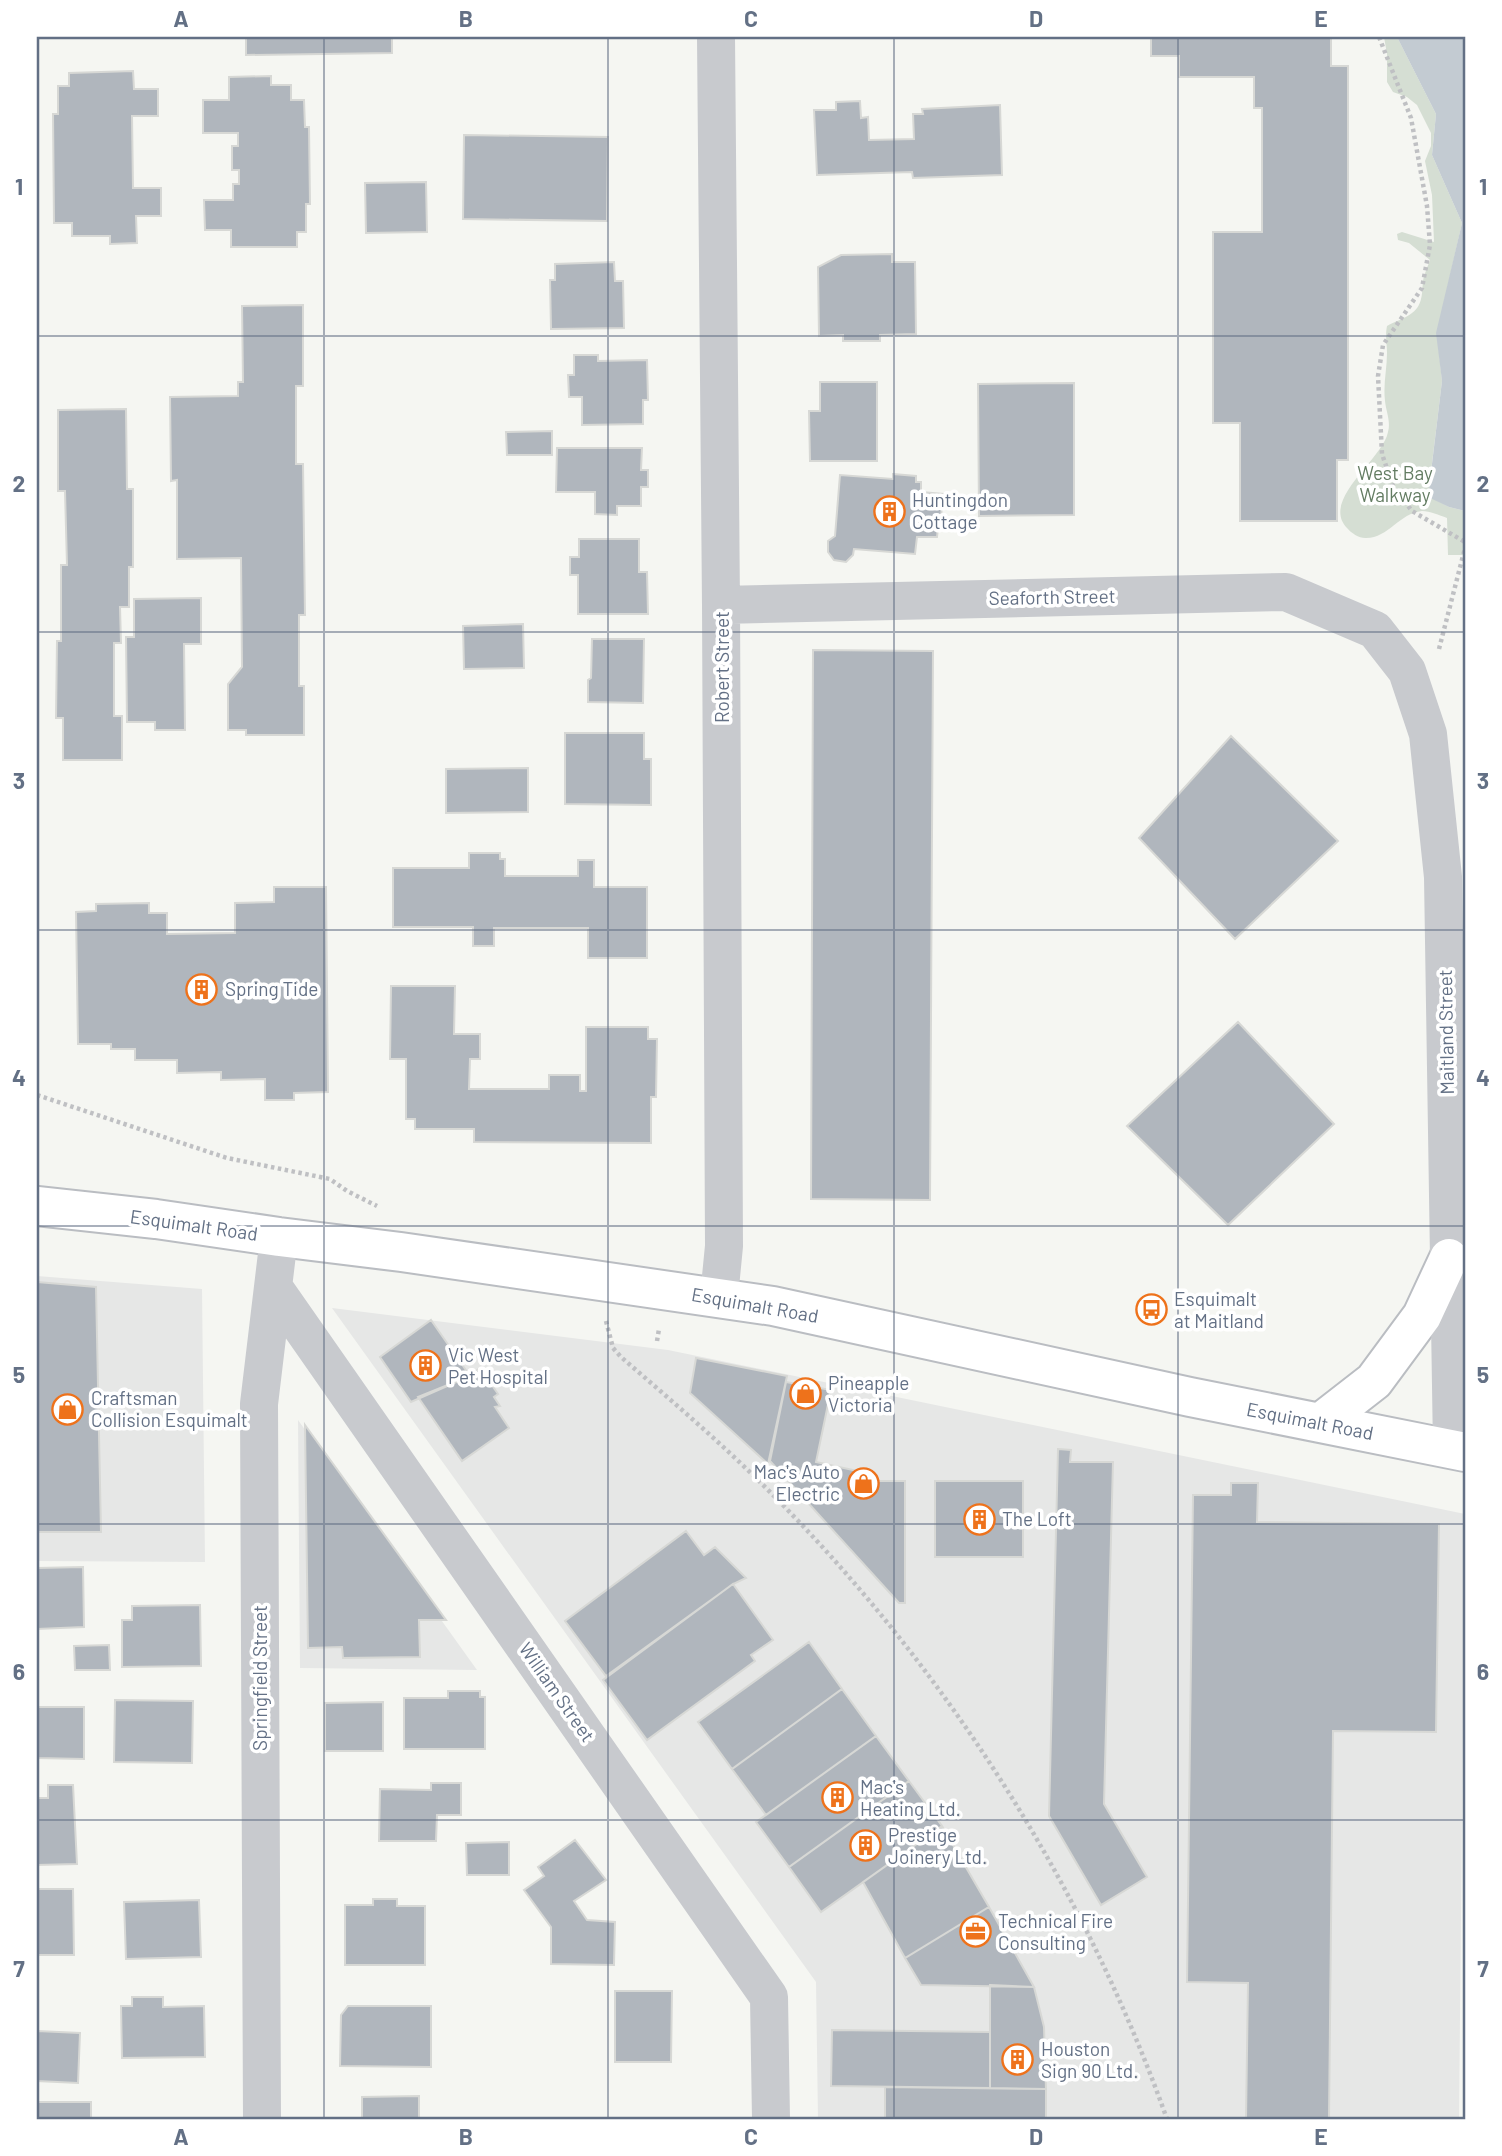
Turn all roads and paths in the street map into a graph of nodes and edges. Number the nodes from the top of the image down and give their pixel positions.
1 (716, 37) edge
2 (1379, 37) edge
3 (1465, 542) edge
4 (1465, 548) edge
5 (721, 605) junction
6 (1375, 631) joint
7 (1441, 648) dead end
8 (37, 1095) edge
9 (330, 1179) dead end
10 (37, 1206) edge
11 (279, 1237) junction
12 (1449, 1258) junction
13 (274, 1288) junction
14 (719, 1297) junction
15 (659, 1329) dead end
16 (607, 1333) dead end
17 (657, 1341) dead end
18 (1320, 1423) junction
19 (1459, 1451) edge
20 (262, 2119) edge
21 (771, 2119) edge
22 (1167, 2119) edge

1 - 5 street, Robert Street
2 - 3 path
4 - 7 path
5 - 6 street, Seaforth Street
5 - 14 street, Robert Street
6 - 12 street, Maitland Street
8 - 9 path
10 - 11 main road, Esquimalt Road
11 - 13 street, Springfield Street
11 - 14 main road, Esquimalt Road
12 - 18 main road
12 - 19 street, Maitland Street
13 - 20 street, Springfield Street
13 - 21 street, William Street
14 - 18 main road, Esquimalt Road
15 - 17 path
16 - 22 path
18 - 19 main road, Esquimalt Road

